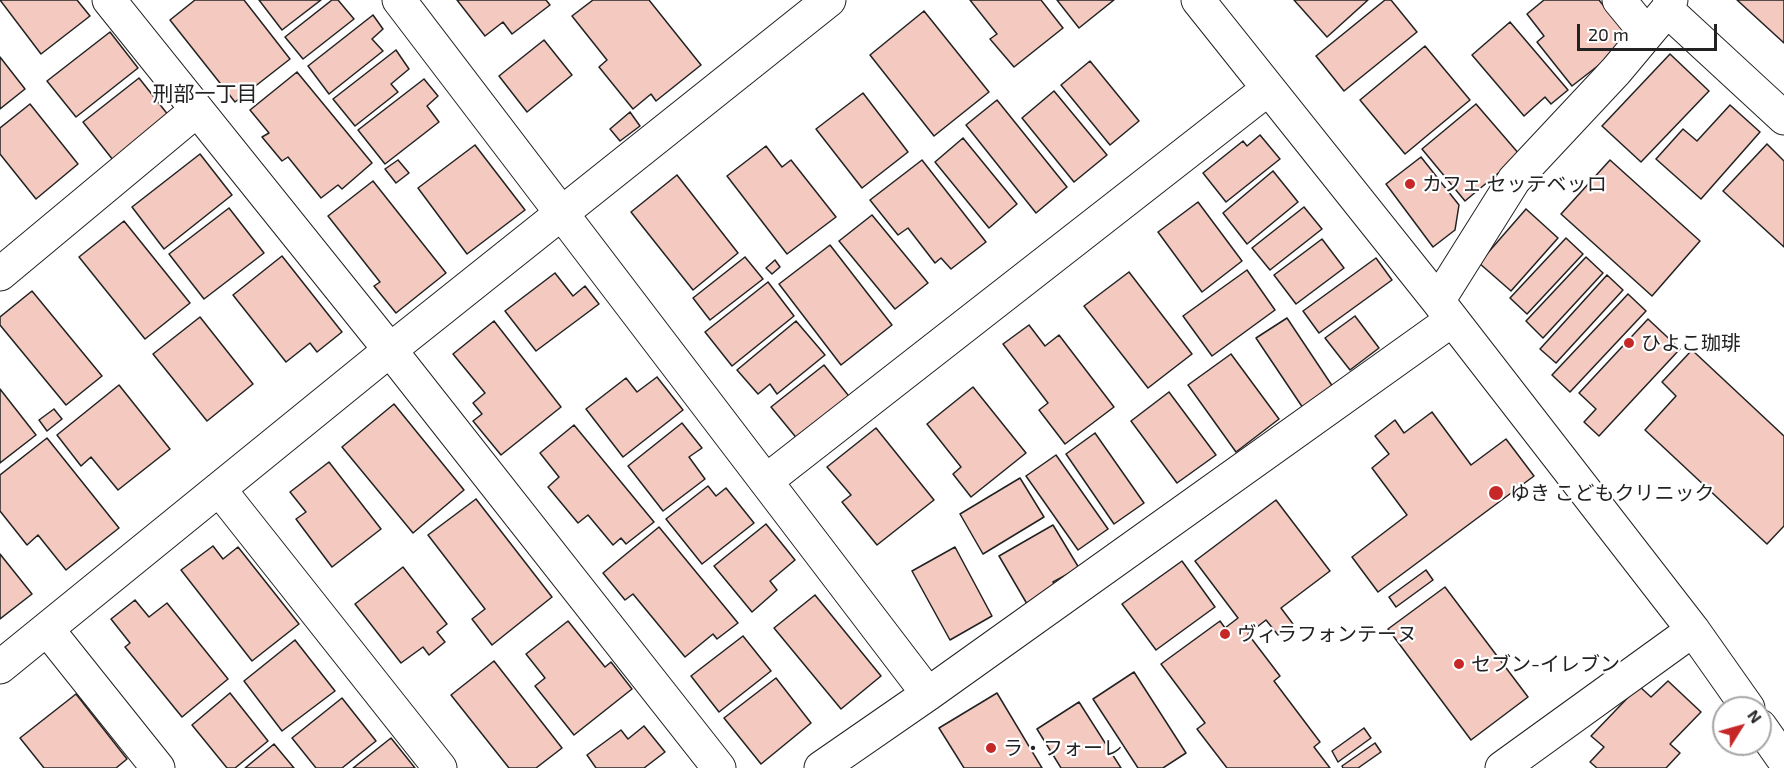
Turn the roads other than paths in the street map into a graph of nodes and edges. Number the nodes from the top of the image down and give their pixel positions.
1 (110, 0) edge
2 (399, 0) edge
3 (829, 0) edge
4 (1198, 0) edge
5 (1619, 0) edge
6 (1662, 15) edge
7 (1268, 89) junction
8 (197, 110) junction
9 (1784, 118) edge
10 (562, 214) junction
11 (0, 274) edge
12 (1445, 310) junction
13 (390, 350) junction
14 (766, 481) junction
15 (219, 489) junction
16 (47, 629) junction
17 (1693, 630) junction
18 (0, 667) edge
19 (928, 694) junction
20 (1740, 696) edge
21 (1772, 743) edge
22 (1784, 760) edge
23 (158, 768) edge
24 (440, 768) edge
25 (719, 768) edge
26 (821, 768) edge
27 (1502, 768) edge

1 - 8 street
2 - 10 street
3 - 10 street
4 - 7 street
5 - 6 street
6 - 9 street
6 - 12 street
7 - 12 street
7 - 14 street
8 - 11 street
8 - 13 street
10 - 13 street
10 - 14 street
12 - 17 street
12 - 19 street
13 - 15 street
13 - 25 street
14 - 19 street
15 - 16 street
15 - 24 street
16 - 18 street
16 - 23 street
17 - 20 street
17 - 27 street
19 - 26 street
21 - 22 street

